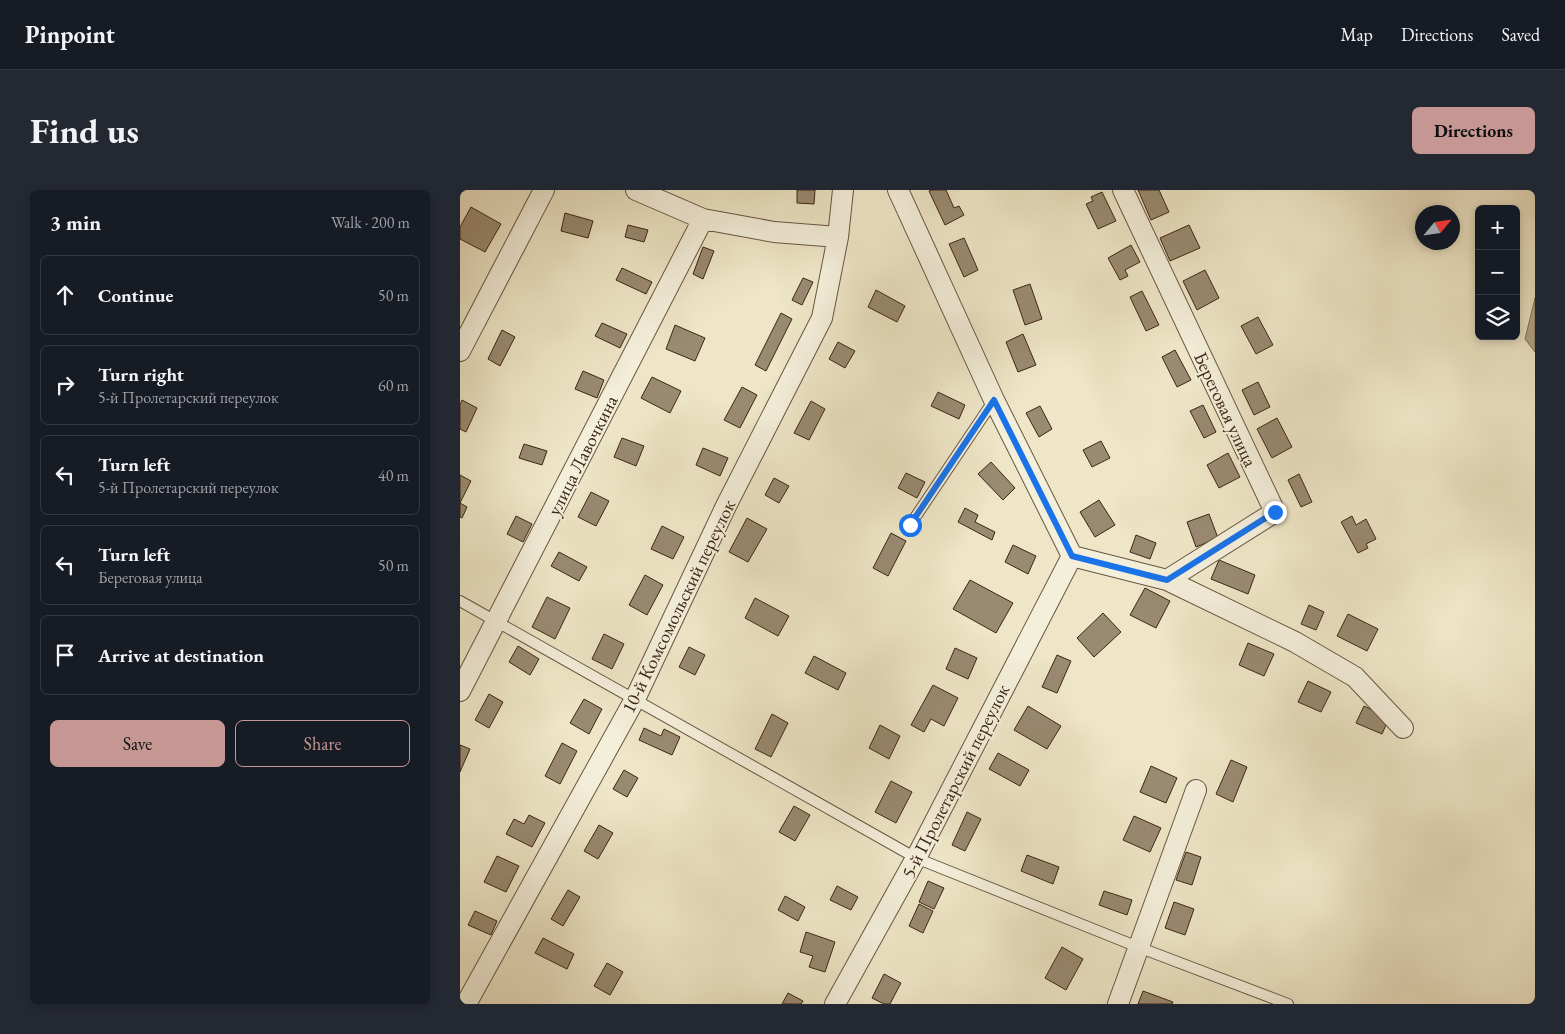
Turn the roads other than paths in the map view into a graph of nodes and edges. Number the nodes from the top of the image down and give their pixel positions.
1 (544, 190) edge
2 (636, 190) edge
3 (843, 190) edge
4 (898, 190) edge
5 (1123, 190) edge
6 (703, 219) junction
7 (838, 237) junction
8 (460, 351) edge
9 (994, 400) junction
10 (910, 525) dead end
11 (1072, 556) junction
12 (1167, 580) junction
13 (460, 601) edge
14 (497, 621) junction
15 (460, 691) edge
16 (635, 699) junction
17 (1402, 728) dead end
18 (1196, 790) dead end
19 (916, 858) junction
20 (1138, 947) junction
21 (466, 1004) edge
22 (835, 1004) edge
23 (1118, 1004) edge
24 (1288, 1004) edge

1 - 8 street
2 - 6 street
3 - 7 street, 10-й Комсомольский переулок
4 - 9 street
5 - 12 street, Береговая улица
6 - 7 street
6 - 14 street, улица Лавочкина
7 - 16 street, 10-й Комсомольский переулок
9 - 10 lane
9 - 11 street
11 - 12 street
11 - 19 street, 5-й Пролетарский переулок
12 - 17 street
13 - 14 lane
14 - 15 street, улица Лавочкина
14 - 16 lane
16 - 19 lane
16 - 21 street, 10-й Комсомольский переулок
18 - 20 street
19 - 20 lane
19 - 22 street, 5-й Пролетарский переулок
20 - 23 street
20 - 24 lane

